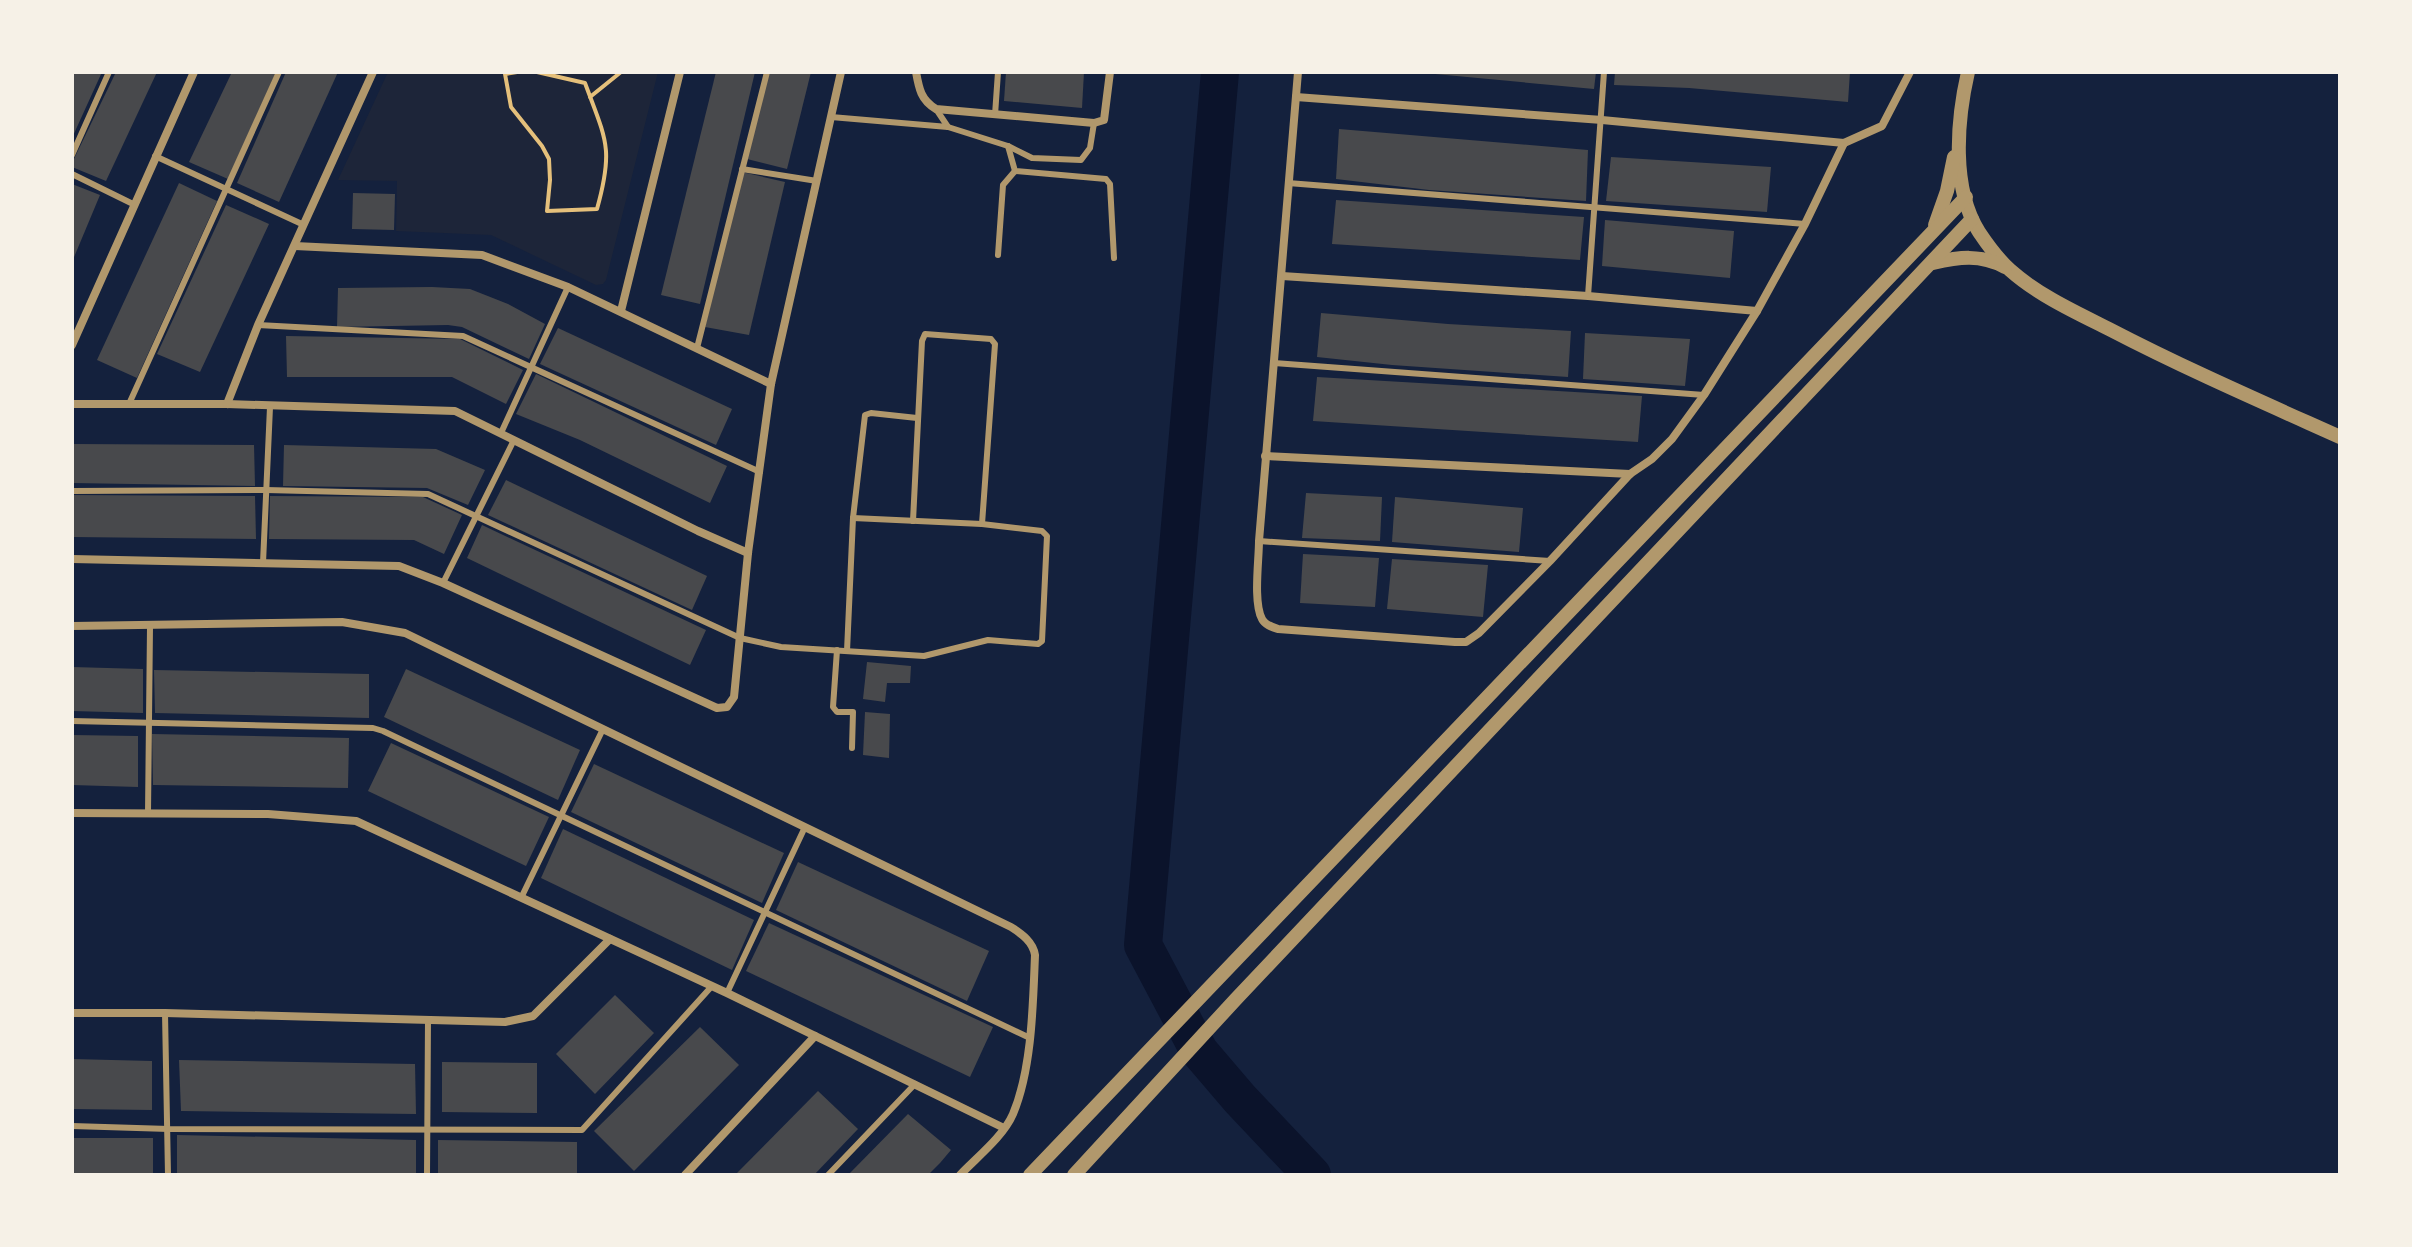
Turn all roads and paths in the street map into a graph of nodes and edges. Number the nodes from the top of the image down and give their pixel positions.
1 (109, 72) edge
2 (194, 72) edge
3 (279, 72) edge
4 (373, 72) edge
5 (517, 72) edge
6 (537, 72) edge
7 (621, 72) edge
8 (680, 72) edge
9 (767, 72) edge
10 (841, 72) edge
11 (916, 72) edge
12 (998, 72) edge
13 (1110, 72) edge
14 (1298, 72) edge
15 (1604, 72) edge
16 (1910, 72) edge
17 (1968, 72) edge
18 (590, 97) junction
19 (1296, 97) junction
20 (936, 109) junction
21 (995, 115) junction
22 (831, 117) junction
23 (1602, 120) junction
24 (1094, 123) junction
25 (948, 127) junction
26 (1958, 129) junction
27 (1844, 143) junction
28 (1008, 146) junction
29 (72, 155) edge
30 (155, 156) junction
31 (742, 169) junction
32 (1015, 171) junction
33 (72, 174) edge
34 (817, 181) junction
35 (1288, 183) junction
36 (227, 189) junction
37 (1966, 197) junction
38 (133, 204) junction
39 (1594, 209) junction
40 (1972, 219) junction
41 (1805, 224) junction
42 (305, 225) junction
43 (1932, 233) junction
44 (295, 246) junction
45 (998, 255) dead end
46 (1114, 258) dead end
47 (1933, 263) junction
48 (2009, 269) junction
49 (1282, 276) junction
50 (568, 287) junction
51 (1588, 296) junction
52 (621, 311) junction
53 (1757, 311) junction
54 (258, 325) junction
55 (72, 345) edge
56 (697, 348) junction
57 (1274, 363) junction
58 (531, 368) junction
59 (771, 384) junction
60 (1704, 395) junction
61 (72, 404) edge
62 (227, 404) junction
63 (129, 405) junction
64 (270, 407) junction
65 (917, 418) junction
66 (501, 433) junction
67 (2340, 437) edge
68 (514, 440) junction
69 (1265, 456) junction
70 (761, 472) junction
71 (1630, 474) junction
72 (266, 490) junction
73 (72, 491) edge
74 (476, 515) junction
75 (853, 518) junction
76 (913, 521) junction
77 (982, 524) junction
78 (1259, 541) junction
79 (748, 553) junction
80 (72, 559) edge
81 (1550, 561) junction
82 (263, 563) junction
83 (443, 583) junction
84 (72, 626) edge
85 (150, 627) junction
86 (740, 638) junction
87 (837, 650) junction
88 (847, 651) junction
89 (72, 721) edge
90 (148, 724) junction
91 (603, 729) junction
92 (852, 748) dead end
93 (72, 813) edge
94 (148, 813) junction
95 (562, 814) junction
96 (805, 827) junction
97 (522, 896) junction
98 (766, 911) junction
99 (610, 939) junction
100 (712, 986) junction
101 (727, 993) junction
102 (72, 1013) edge
103 (165, 1013) junction
104 (428, 1020) junction
105 (815, 1036) junction
106 (1030, 1038) junction
107 (915, 1084) junction
108 (72, 1126) edge
109 (1004, 1128) junction
110 (169, 1129) junction
111 (428, 1130) junction
112 (168, 1175) edge
113 (427, 1175) edge
114 (685, 1175) edge
115 (828, 1175) edge
116 (960, 1175) edge
117 (1030, 1175) edge
118 (1074, 1175) edge

1 - 29 lane
2 - 30 street
3 - 36 lane
4 - 42 street
5 - 18 path
6 - 18 path
7 - 18 path
8 - 52 street
9 - 31 lane
10 - 22 street
11 - 20 street
12 - 21 lane
13 - 24 street
14 - 19 street
15 - 23 lane
16 - 27 street
17 - 26 street
19 - 23 street
19 - 35 street
20 - 21 street
20 - 25 lane
21 - 24 street
22 - 25 lane
22 - 34 street
23 - 27 street
23 - 39 lane
24 - 28 lane
25 - 28 lane
26 - 37 street
26 - 43 street
27 - 41 street
28 - 32 lane
30 - 36 lane
30 - 38 street
31 - 34 lane
31 - 56 lane
32 - 45 lane
32 - 46 lane
33 - 38 lane
34 - 59 street
35 - 39 lane
35 - 49 street
36 - 42 lane
36 - 63 lane
37 - 40 street
37 - 43 street
38 - 55 street
39 - 41 lane
39 - 51 lane
40 - 47 street
40 - 48 street
41 - 53 street
42 - 44 street
43 - 117 street
44 - 50 street
44 - 54 street
47 - 48 street
47 - 118 street
48 - 67 street
49 - 51 street
49 - 57 street
50 - 52 street
50 - 58 lane
51 - 53 street
52 - 56 street
53 - 60 street
54 - 58 lane
54 - 62 street
56 - 59 street
57 - 60 lane
57 - 69 street
58 - 66 lane
58 - 70 lane
59 - 70 street
60 - 71 street
61 - 63 street
62 - 63 street
62 - 64 street
64 - 66 street
64 - 72 lane
65 - 75 lane
65 - 76 lane
65 - 77 lane
66 - 68 street
68 - 74 lane
68 - 79 street
69 - 71 street
69 - 78 street
70 - 79 street
71 - 81 street
72 - 73 lane
72 - 74 lane
72 - 82 lane
74 - 83 lane
74 - 86 lane
75 - 76 lane
75 - 88 lane
76 - 77 lane
77 - 88 lane
78 - 81 lane
78 - 81 street
79 - 86 street
80 - 82 street
82 - 83 street
83 - 86 street
84 - 85 street
85 - 90 lane
85 - 91 street
86 - 87 lane
87 - 88 lane
87 - 92 lane
89 - 90 lane
90 - 94 lane
90 - 95 lane
91 - 95 lane
91 - 96 street
93 - 94 street
94 - 97 street
95 - 97 lane
95 - 98 lane
96 - 98 lane
96 - 106 street
97 - 99 street
98 - 101 lane
98 - 106 lane
99 - 100 street
99 - 104 street
100 - 101 street
100 - 111 lane
101 - 105 street
102 - 103 street
103 - 104 street
103 - 110 lane
104 - 111 lane
105 - 107 street
105 - 114 street
106 - 109 street
107 - 109 street
107 - 115 lane
108 - 110 lane
109 - 116 street
110 - 111 lane
110 - 112 lane
111 - 113 lane

